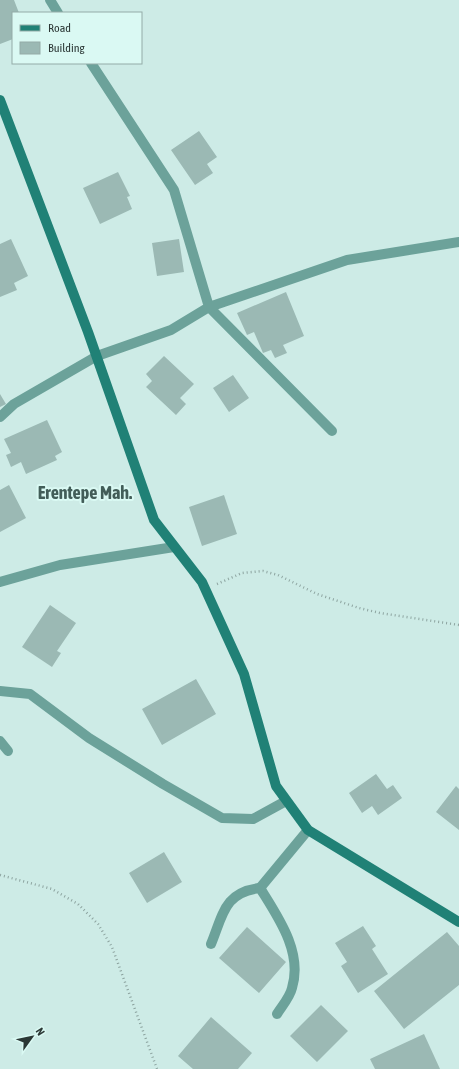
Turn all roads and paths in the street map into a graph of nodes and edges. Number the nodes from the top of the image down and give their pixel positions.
1 (50, 0) edge
2 (57, 12) edge
3 (92, 64) edge
4 (0, 100) edge
5 (459, 242) edge
6 (209, 307) junction
7 (97, 356) junction
8 (0, 418) edge
9 (332, 431) dead end
10 (174, 546) junction
11 (0, 582) edge
12 (205, 589) junction
13 (459, 625) edge
14 (0, 690) edge
15 (0, 741) edge
16 (8, 751) dead end
17 (286, 801) junction
18 (308, 830) junction
19 (0, 875) edge
20 (260, 888) junction
21 (459, 922) edge
22 (211, 944) dead end
23 (277, 1014) dead end
24 (157, 1069) edge

1 - 2 street
3 - 6 street
4 - 7 street
5 - 6 street
6 - 7 street
6 - 9 street
7 - 8 street
7 - 10 street
10 - 11 street
10 - 12 street
12 - 13 path
12 - 17 street
14 - 17 street
15 - 16 street
17 - 18 street
18 - 20 street
18 - 21 street
19 - 24 path
20 - 22 street
20 - 23 street

